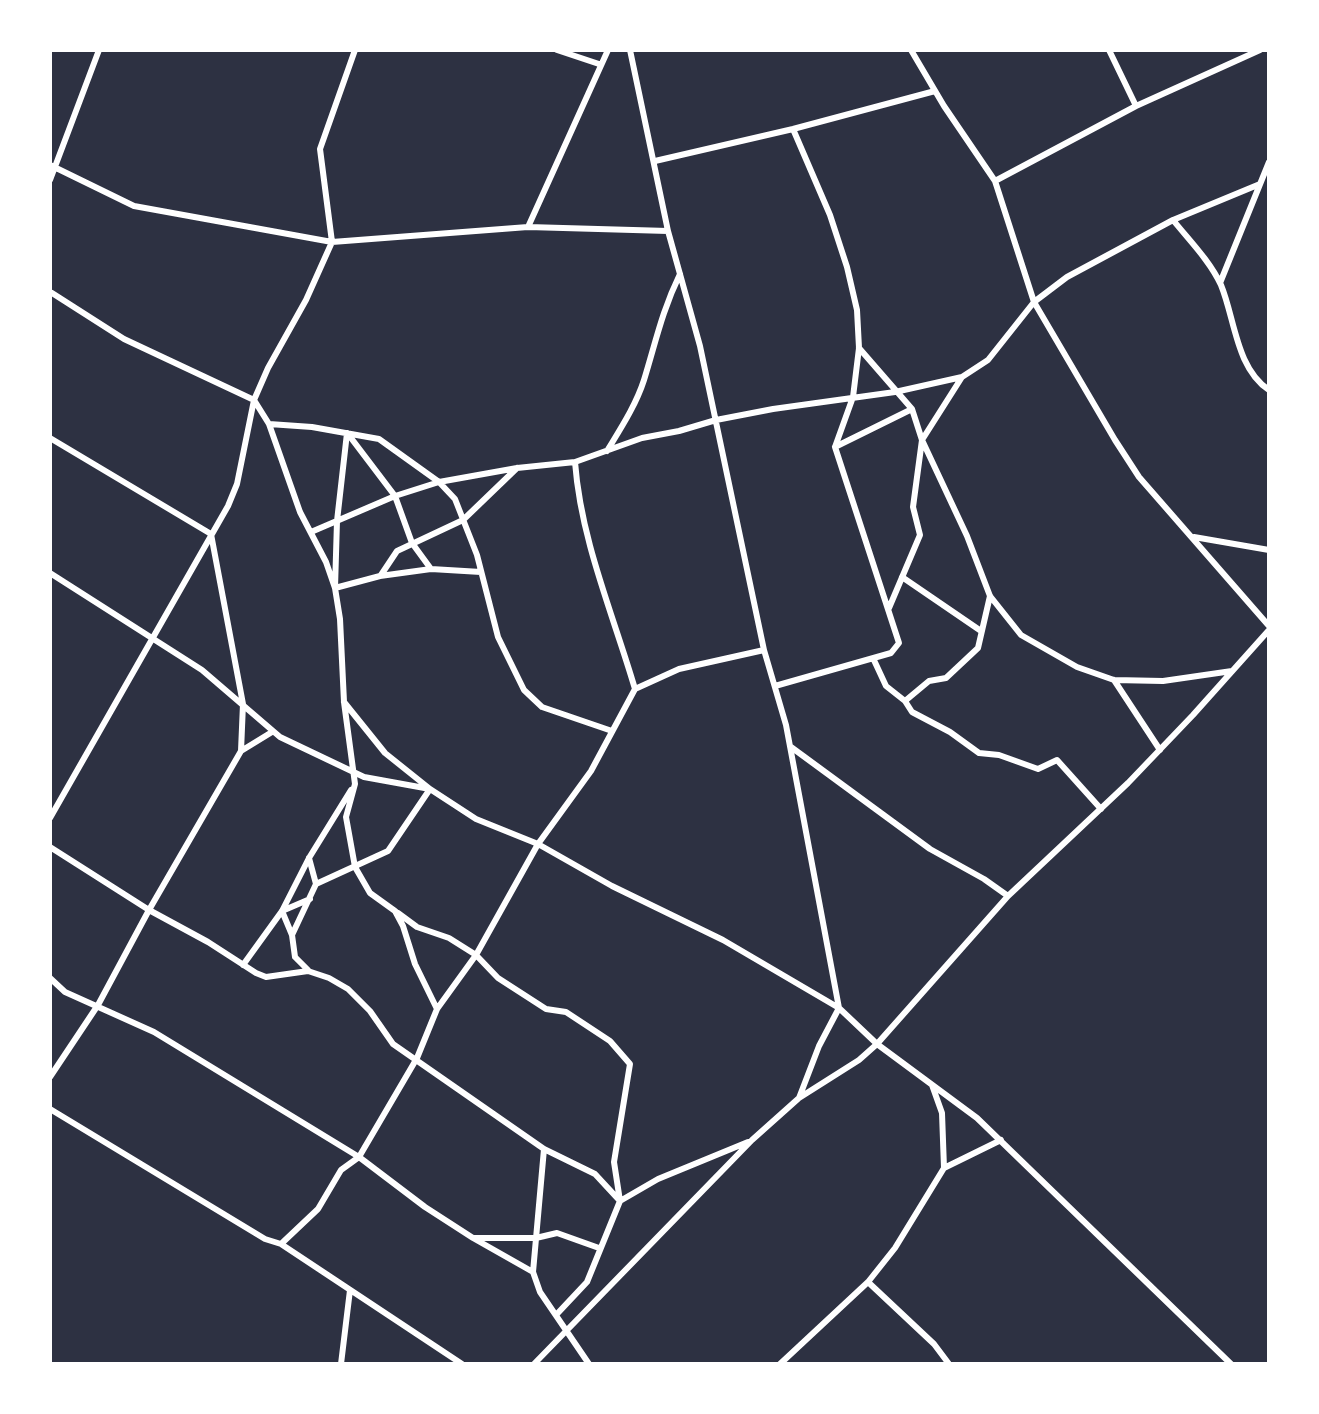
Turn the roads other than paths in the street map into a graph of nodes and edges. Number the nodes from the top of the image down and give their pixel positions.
1 (99, 50) edge
2 (355, 50) edge
3 (557, 50) edge
4 (608, 50) edge
5 (630, 50) edge
6 (911, 50) edge
7 (1109, 50) edge
8 (1260, 50) edge
9 (599, 64) junction
10 (935, 91) junction
11 (1136, 106) junction
12 (793, 129) junction
13 (655, 161) junction
14 (1269, 162) edge
15 (53, 167) edge
16 (50, 180) edge
17 (995, 181) junction
18 (1260, 184) junction
19 (1173, 220) junction
20 (528, 227) junction
21 (668, 231) junction
22 (332, 242) junction
23 (680, 274) junction
24 (1220, 283) junction
25 (51, 293) edge
26 (1034, 302) junction
27 (859, 348) junction
28 (962, 377) junction
29 (1269, 390) edge
30 (895, 392) junction
31 (853, 397) junction
32 (254, 400) junction
33 (912, 409) junction
34 (716, 420) junction
35 (269, 424) junction
36 (347, 433) junction
37 (50, 438) edge
38 (922, 440) junction
39 (835, 447) junction
40 (607, 451) junction
41 (575, 462) junction
42 (517, 468) junction
43 (439, 482) junction
44 (395, 496) junction
45 (463, 520) junction
46 (337, 521) junction
47 (311, 532) junction
48 (211, 534) junction
49 (1193, 537) junction
50 (412, 543) junction
51 (1269, 550) edge
52 (431, 569) junction
53 (481, 572) junction
54 (50, 573) edge
55 (380, 576) junction
56 (902, 577) junction
57 (335, 588) junction
58 (990, 596) junction
59 (889, 608) junction
60 (1269, 628) edge
61 (981, 631) junction
62 (153, 637) junction
63 (764, 650) junction
64 (873, 658) junction
65 (1232, 671) junction
66 (1114, 680) junction
67 (775, 686) junction
68 (635, 689) junction
69 (905, 701) junction
70 (344, 702) junction
71 (243, 704) junction
72 (612, 731) junction
73 (272, 732) junction
74 (789, 746) junction
75 (1160, 750) junction
76 (241, 751) junction
77 (353, 772) junction
78 (355, 784) junction
79 (430, 789) junction
80 (1101, 809) junction
81 (50, 818) edge
82 (538, 844) junction
83 (50, 847) edge
84 (309, 858) junction
85 (355, 867) junction
86 (316, 884) junction
87 (1008, 896) junction
88 (310, 899) junction
89 (149, 910) junction
90 (282, 911) junction
91 (395, 911) junction
92 (292, 935) junction
93 (476, 955) junction
94 (243, 965) junction
95 (308, 971) junction
96 (50, 978) edge
97 (98, 1005) junction
98 (839, 1008) junction
99 (437, 1009) junction
100 (877, 1044) junction
101 (417, 1058) junction
102 (50, 1077) edge
103 (932, 1083) junction
104 (799, 1098) junction
105 (50, 1109) edge
106 (752, 1140) junction
107 (1001, 1140) junction
108 (544, 1149) junction
109 (359, 1157) junction
110 (944, 1168) junction
111 (620, 1201) junction
112 (473, 1238) junction
113 (536, 1238) junction
114 (281, 1244) junction
115 (599, 1248) junction
116 (533, 1272) junction
117 (868, 1282) junction
118 (350, 1290) junction
119 (556, 1315) junction
120 (565, 1330) junction
121 (341, 1364) edge
122 (462, 1364) edge
123 (534, 1364) edge
124 (589, 1364) edge
125 (780, 1364) edge
126 (949, 1364) edge
127 (1231, 1364) edge

1 - 15 street
2 - 22 street
3 - 9 street
4 - 9 street
5 - 13 street
6 - 10 street
7 - 11 street
8 - 11 street
9 - 20 street
10 - 12 street
10 - 17 street
11 - 17 street
12 - 13 street
12 - 27 street
13 - 21 street
14 - 18 street
15 - 16 street
15 - 22 street
17 - 26 street
18 - 19 street
18 - 24 street
19 - 24 street
19 - 26 street
20 - 21 street
20 - 22 street
21 - 23 street
22 - 32 street
23 - 34 street
23 - 40 street
24 - 29 street
25 - 32 street
26 - 28 street
26 - 49 street
27 - 30 street
27 - 31 street
28 - 30 street
28 - 38 street
30 - 31 street
30 - 33 street
31 - 34 street
31 - 39 street
32 - 35 street
32 - 48 street
33 - 38 street
33 - 39 street
34 - 40 street
34 - 63 street
35 - 36 street
35 - 47 street
36 - 43 street
36 - 44 street
36 - 46 street
37 - 48 street
38 - 56 street
38 - 58 street
39 - 59 street
40 - 41 street
41 - 42 street
41 - 68 street
42 - 43 street
42 - 45 street
43 - 44 street
43 - 45 street
44 - 46 street
44 - 50 street
45 - 50 street
45 - 53 street
46 - 47 street
46 - 57 street
47 - 57 street
48 - 62 street
48 - 71 street
49 - 51 street
49 - 60 street
50 - 52 street
50 - 55 street
52 - 53 street
52 - 55 street
53 - 72 street
54 - 62 street
55 - 57 street
56 - 59 street
56 - 61 street
57 - 70 street
58 - 61 street
58 - 66 street
59 - 64 street
60 - 65 street
61 - 69 street
62 - 71 street
62 - 81 street
63 - 67 street
63 - 68 street
64 - 67 street
64 - 69 street
65 - 66 street
65 - 75 street
66 - 75 street
67 - 74 street
68 - 72 street
69 - 80 street
70 - 77 street
70 - 79 street
71 - 73 street
71 - 76 street
72 - 82 street
73 - 76 street
73 - 77 street
74 - 87 street
74 - 98 street
75 - 80 street
76 - 89 street
77 - 78 street
77 - 79 street
78 - 84 street
78 - 85 street
79 - 82 street
79 - 85 street
80 - 87 street
82 - 93 street
82 - 98 street
83 - 89 street
84 - 86 street
84 - 90 street
85 - 86 street
85 - 91 street
86 - 88 street
87 - 100 street
88 - 90 street
88 - 92 street
89 - 94 street
89 - 97 street
90 - 92 street
90 - 94 street
91 - 93 street
91 - 99 street
92 - 95 street
93 - 99 street
93 - 111 street
94 - 95 street
95 - 101 street
96 - 97 street
97 - 102 street
97 - 109 street
98 - 100 street
98 - 104 street
99 - 101 street
100 - 103 street
100 - 104 street
101 - 108 street
101 - 109 street
103 - 107 street
103 - 110 street
104 - 106 street
105 - 114 street
106 - 111 street
106 - 120 street
107 - 110 street
107 - 127 street
108 - 111 street
108 - 113 street
109 - 112 street
109 - 114 street
110 - 117 street
111 - 115 street
112 - 113 street
112 - 116 street
113 - 115 street
113 - 116 street
114 - 118 street
115 - 119 street
116 - 119 street
117 - 125 street
117 - 126 street
118 - 121 street
118 - 122 street
119 - 120 street
120 - 123 street
120 - 124 street

